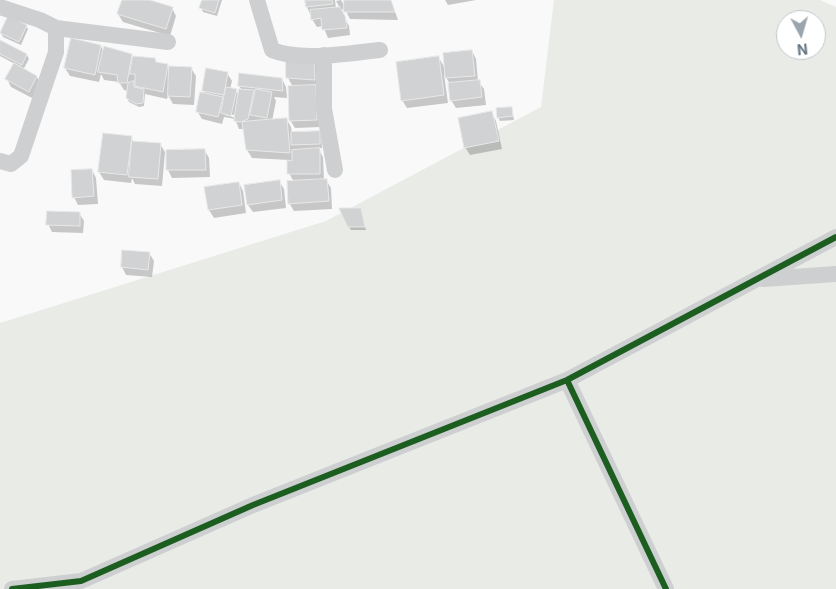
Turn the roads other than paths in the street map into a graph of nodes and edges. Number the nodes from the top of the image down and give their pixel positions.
1 (257, 0) edge
2 (0, 6) edge
3 (56, 28) junction
4 (168, 42) dead end
5 (380, 50) dead end
6 (324, 55) junction
7 (0, 161) edge
8 (335, 170) dead end
9 (836, 238) edge
10 (836, 274) edge
11 (757, 280) junction
12 (567, 380) junction
13 (12, 589) edge
14 (666, 589) edge

1 - 6 street
2 - 3 street
3 - 4 street
3 - 7 street
5 - 6 street
6 - 8 street
9 - 11 street
10 - 11 street
11 - 12 street
12 - 13 street
12 - 14 street

